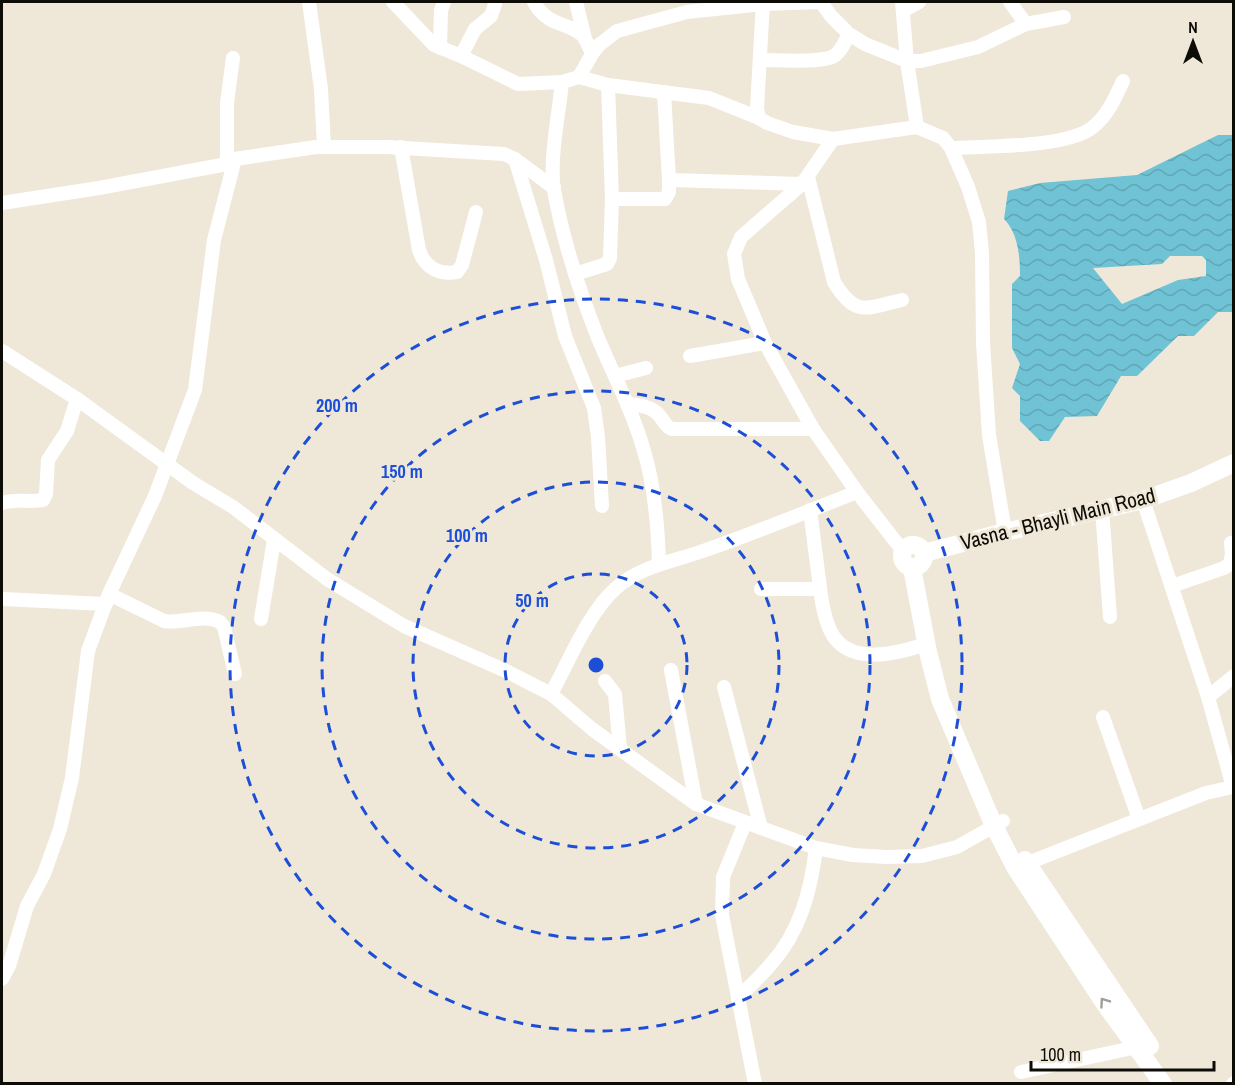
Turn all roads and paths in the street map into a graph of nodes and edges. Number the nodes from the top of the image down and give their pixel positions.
1 (309, 2) edge
2 (393, 2) edge
3 (444, 2) edge
4 (534, 2) edge
5 (576, 2) edge
6 (821, 2) edge
7 (919, 2) edge
8 (1010, 2) edge
9 (763, 3) edge
10 (495, 4) dead end
11 (724, 5) edge
12 (903, 6) edge
13 (687, 7) edge
14 (1064, 17) dead end
15 (1026, 24) junction
16 (849, 33) junction
17 (585, 39) junction
18 (440, 48) junction
19 (592, 54) junction
20 (461, 56) junction
21 (233, 58) dead end
22 (760, 60) junction
23 (907, 61) junction
24 (579, 77) junction
25 (1123, 81) dead end
26 (562, 82) junction
27 (608, 85) junction
28 (664, 92) junction
29 (759, 118) junction
30 (917, 127) junction
31 (833, 140) junction
32 (324, 147) junction
33 (394, 147) junction
34 (951, 148) junction
35 (515, 159) junction
36 (231, 161) junction
37 (669, 180) junction
38 (805, 180) junction
39 (554, 188) junction
40 (612, 199) junction
41 (2, 203) edge
42 (476, 212) dead end
43 (575, 274) junction
44 (902, 300) dead end
45 (765, 343) junction
46 (2, 351) edge
47 (690, 356) dead end
48 (646, 368) dead end
49 (615, 376) junction
50 (77, 399) junction
51 (627, 404) junction
52 (813, 429) junction
53 (1233, 463) edge
54 (167, 464) junction
55 (1233, 476) edge
56 (1191, 483) junction
57 (857, 492) junction
58 (1143, 500) junction
59 (2, 503) edge
60 (602, 506) dead end
61 (1102, 509) junction
62 (810, 510) junction
63 (1005, 532) junction
64 (274, 540) junction
65 (1231, 543) dead end
66 (903, 551) junction
67 (924, 553) junction
68 (659, 564) junction
69 (912, 568) junction
70 (1172, 586) junction
71 (761, 589) dead end
72 (820, 589) junction
73 (2, 599) edge
74 (108, 599) junction
75 (1110, 617) dead end
76 (261, 619) dead end
77 (927, 648) junction
78 (671, 670) dead end
79 (235, 674) dead end
80 (1233, 676) edge
81 (605, 681) dead end
82 (724, 687) dead end
83 (551, 694) junction
84 (1208, 697) junction
85 (1103, 717) dead end
86 (620, 749) junction
87 (1233, 788) edge
88 (696, 804) junction
89 (1139, 819) junction
90 (746, 823) junction
91 (999, 823) junction
92 (761, 828) junction
93 (816, 848) junction
94 (1020, 865) junction
95 (2, 979) edge
96 (738, 998) junction
97 (1137, 1047) junction
98 (1021, 1072) dead end
99 (755, 1083) edge
100 (1163, 1083) edge
101 (1173, 1083) edge

1 - 32 street
2 - 18 street
3 - 18 street
4 - 17 street
5 - 17 street
6 - 9 street
6 - 16 street
7 - 12 street
8 - 15 street
9 - 11 street
9 - 22 street
10 - 20 street
11 - 13 street
12 - 23 street
13 - 19 street
14 - 15 street
15 - 23 street
16 - 22 street
16 - 23 street
17 - 19 street
18 - 20 street
19 - 24 street
20 - 26 street
21 - 36 street
22 - 29 street
23 - 30 street
24 - 26 street
24 - 27 street
25 - 34 street
26 - 39 street
27 - 28 street
27 - 40 street
28 - 29 street
28 - 37 street
29 - 31 street
30 - 31 street
30 - 34 street
31 - 38 street
32 - 33 street
32 - 36 street
33 - 35 street
33 - 42 street
34 - 63 street
35 - 39 street
35 - 60 street
36 - 41 street
36 - 54 street
37 - 38 street
37 - 40 street
38 - 44 street
38 - 45 street
39 - 43 street
40 - 43 street
43 - 49 street
45 - 47 street
45 - 52 street
46 - 50 street
48 - 49 street
49 - 51 street
50 - 54 street
50 - 59 street
51 - 52 street
51 - 68 street
52 - 57 street
53 - 56 main road, Vasna - Bhayli Main Road
54 - 64 street
54 - 74 street
55 - 56 main road, Vasna - Bhayli Main Road
56 - 58 main road, Vasna - Bhayli Main Road
57 - 62 street
57 - 66 street
58 - 61 main road, Vasna - Bhayli Main Road
58 - 70 street
61 - 63 main road, Vasna - Bhayli Main Road
61 - 75 street
62 - 68 street
62 - 72 street
63 - 67 main road, Vasna - Bhayli Main Road
64 - 76 street
64 - 83 street
65 - 70 street
66 - 67 main road
66 - 69 main road
67 - 69 main road
68 - 83 street
69 - 77 main road
70 - 84 street
71 - 72 street
72 - 77 street
73 - 74 street
74 - 79 street
74 - 95 street
77 - 91 main road
78 - 88 street
80 - 84 street
81 - 86 street
82 - 92 street
83 - 86 street
84 - 87 street
85 - 89 street
86 - 88 street
87 - 89 street
88 - 90 street
89 - 94 street
90 - 92 street
90 - 96 street
91 - 93 street
91 - 94 main road
92 - 93 street
93 - 96 street
97 -> 94 main road
94 - 101 main road
96 - 99 street
97 - 98 street
97 - 100 main road

